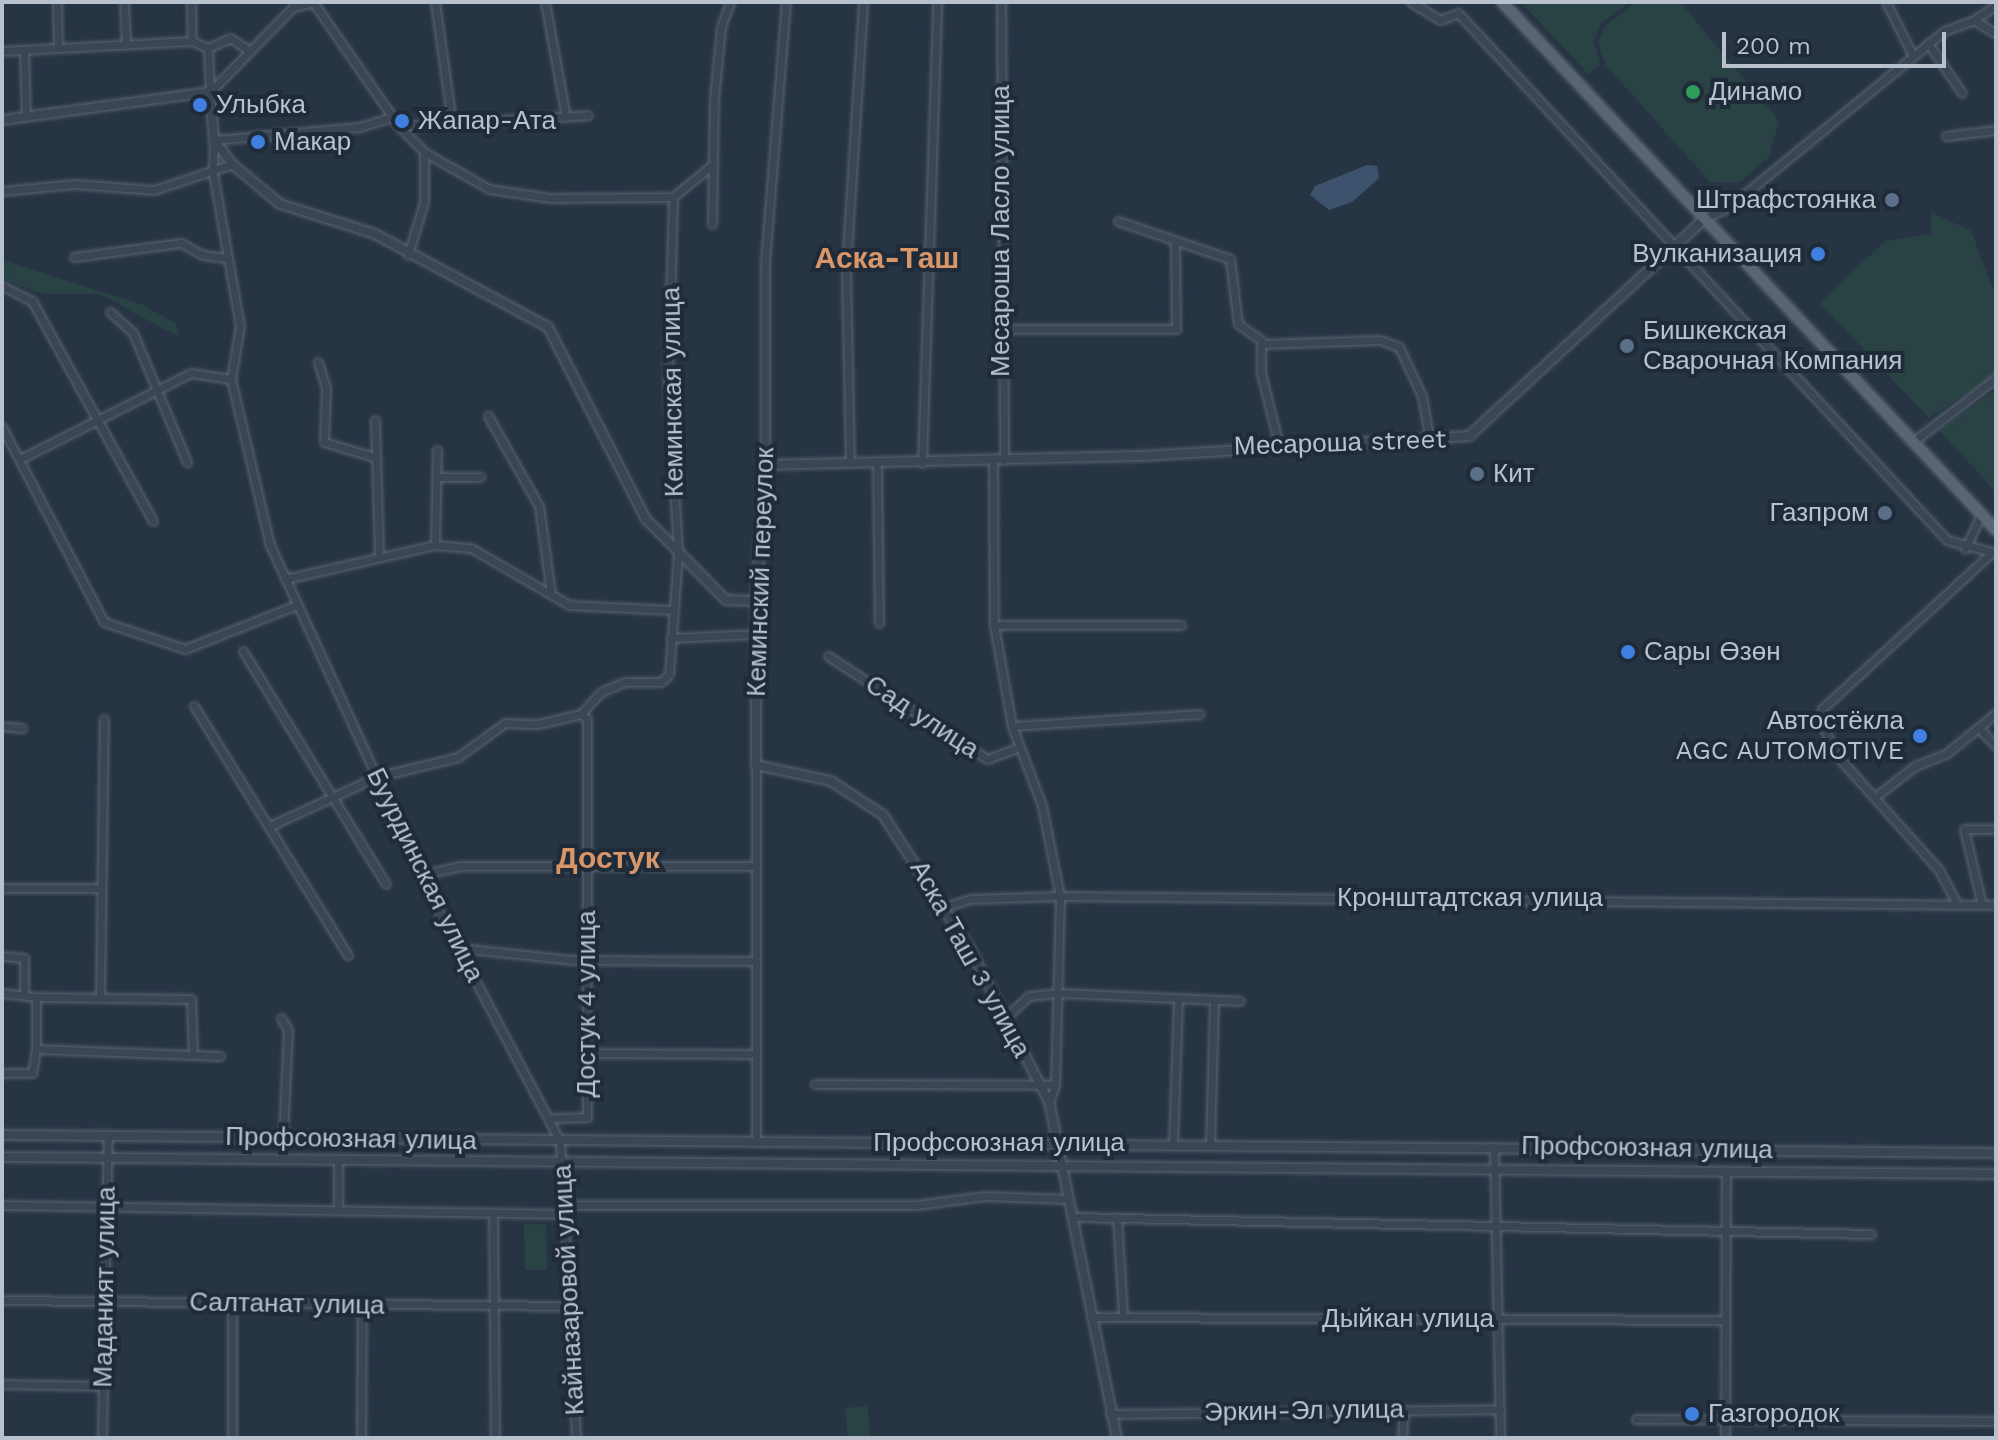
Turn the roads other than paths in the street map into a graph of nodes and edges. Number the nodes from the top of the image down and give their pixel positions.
1 (57, 2) edge
2 (124, 2) edge
3 (191, 2) edge
4 (314, 2) edge
5 (435, 2) edge
6 (545, 2) edge
7 (730, 2) edge
8 (786, 2) edge
9 (863, 2) edge
10 (937, 2) edge
11 (1001, 2) edge
12 (1411, 2) edge
13 (1502, 2) edge
14 (1886, 2) edge
15 (293, 4) edge
16 (1996, 5) edge
17 (1974, 20) junction
18 (1996, 34) edge
19 (192, 41) junction
20 (1928, 43) junction
21 (126, 45) junction
22 (58, 48) junction
23 (208, 48) junction
24 (24, 50) junction
25 (2, 51) edge
26 (250, 51) junction
27 (1912, 54) junction
28 (210, 92) junction
29 (1962, 93) dead end
30 (588, 115) dead end
31 (26, 117) junction
32 (392, 117) junction
33 (566, 117) junction
34 (2, 120) edge
35 (452, 123) junction
36 (399, 126) junction
37 (1996, 130) edge
38 (1946, 136) dead end
39 (214, 140) junction
40 (424, 152) junction
41 (232, 164) junction
42 (713, 164) junction
43 (213, 173) junction
44 (2, 191) edge
45 (673, 197) junction
46 (1705, 218) junction
47 (1118, 221) dead end
48 (712, 224) dead end
49 (1175, 244) junction
50 (1675, 248) junction
51 (408, 255) junction
52 (74, 257) dead end
53 (228, 258) junction
54 (2, 286) edge
55 (110, 312) dead end
56 (1001, 329) junction
57 (1262, 344) junction
58 (318, 362) dead end
59 (1996, 378) edge
60 (231, 379) junction
61 (157, 386) junction
62 (488, 416) dead end
63 (99, 419) junction
64 (375, 420) dead end
65 (2, 427) edge
66 (1914, 441) junction
67 (1430, 442) junction
68 (1279, 446) junction
69 (437, 450) dead end
70 (374, 457) junction
71 (20, 459) junction
72 (993, 460) junction
73 (1004, 460) junction
74 (187, 462) dead end
75 (850, 463) junction
76 (877, 463) junction
77 (922, 463) junction
78 (765, 465) junction
79 (436, 477) junction
80 (480, 477) dead end
81 (1981, 514) junction
82 (153, 521) dead end
83 (1996, 530) edge
84 (435, 545) junction
85 (1965, 549) junction
86 (379, 553) junction
87 (678, 553) junction
88 (1993, 553) edge
89 (285, 579) junction
90 (551, 594) junction
91 (756, 601) junction
92 (296, 605) junction
93 (672, 610) junction
94 (879, 623) dead end
95 (994, 625) junction
96 (1181, 625) dead end
97 (756, 634) junction
98 (671, 638) junction
99 (243, 651) dead end
100 (828, 656) dead end
101 (194, 706) dead end
102 (1996, 713) edge
103 (581, 714) junction
104 (1200, 714) dead end
105 (104, 719) dead end
106 (2, 726) edge
107 (1012, 726) junction
108 (22, 728) dead end
109 (1979, 728) junction
110 (1996, 746) edge
111 (1018, 748) junction
112 (756, 765) junction
113 (376, 777) junction
114 (336, 795) junction
115 (1875, 797) junction
116 (270, 826) junction
117 (1996, 829) edge
118 (586, 866) junction
119 (755, 866) junction
120 (421, 875) junction
121 (386, 884) dead end
122 (2, 888) edge
123 (101, 888) junction
124 (1060, 896) junction
125 (1957, 904) junction
126 (1982, 905) junction
127 (1996, 905) edge
128 (945, 907) junction
129 (459, 948) junction
130 (348, 955) dead end
131 (2, 956) edge
132 (587, 960) junction
133 (754, 961) junction
134 (2, 993) edge
135 (24, 993) junction
136 (1059, 993) junction
137 (36, 997) junction
138 (100, 998) junction
139 (1178, 998) junction
140 (1214, 1000) junction
141 (1240, 1001) dead end
142 (281, 1018) dead end
143 (1003, 1020) junction
144 (36, 1049) junction
145 (587, 1053) junction
146 (755, 1054) junction
147 (193, 1055) junction
148 (220, 1056) dead end
149 (2, 1073) edge
150 (815, 1084) dead end
151 (1039, 1084) junction
152 (1055, 1085) junction
153 (1049, 1102) junction
154 (552, 1118) junction
155 (2, 1135) edge
156 (108, 1136) junction
157 (283, 1138) junction
158 (560, 1141) junction
159 (756, 1142) junction
160 (1058, 1144) junction
161 (1173, 1144) junction
162 (1210, 1145) junction
163 (1494, 1147) junction
164 (1996, 1153) edge
165 (2, 1157) edge
166 (108, 1158) junction
167 (338, 1161) junction
168 (563, 1164) junction
169 (1060, 1167) junction
170 (1493, 1170) junction
171 (1726, 1172) junction
172 (1996, 1174) edge
173 (1069, 1199) junction
174 (2, 1205) edge
175 (107, 1207) junction
176 (338, 1207) junction
177 (567, 1210) junction
178 (493, 1213) junction
179 (1073, 1217) junction
180 (1117, 1217) junction
181 (1497, 1228) junction
182 (1726, 1230) junction
183 (1871, 1234) dead end
184 (2, 1300) edge
185 (104, 1301) junction
186 (232, 1303) junction
187 (362, 1305) junction
188 (494, 1306) junction
189 (571, 1306) junction
190 (1123, 1316) junction
191 (1091, 1317) junction
192 (1500, 1320) junction
193 (1724, 1320) junction
194 (2, 1384) edge
195 (102, 1386) junction
196 (1500, 1409) junction
197 (1404, 1410) junction
198 (1109, 1414) junction
199 (1636, 1419) dead end
200 (1725, 1420) junction
201 (1996, 1421) edge
202 (102, 1438) edge
203 (232, 1438) edge
204 (361, 1438) edge
205 (495, 1438) edge
206 (576, 1438) edge
207 (1117, 1438) edge
208 (1402, 1438) edge
209 (1500, 1438) edge
210 (1725, 1438) edge

1 - 22 street
2 - 21 street
3 - 19 street
4 - 15 street
4 - 32 street
5 - 35 street
6 - 33 street
7 - 42 street
8 - 78 street, Кеминский переулок
9 - 75 street
10 - 77 street
11 - 56 street, Месароша Ласло улица
12 - 50 street
13 - 46 main road
14 - 27 street
15 - 26 street
16 - 17 street, Месароша street
17 - 18 street
17 - 20 street, Месароша street
19 - 21 street
19 - 23 street
20 - 27 street, Месароша street
20 - 29 street
21 - 22 street
22 - 24 street
23 - 26 street
23 - 28 street, Буурдинская улица
24 - 25 street
24 - 31 street
26 - 28 street
27 - 46 street, Месароша street
28 - 31 street
28 - 39 street, Буурдинская улица
30 - 33 street
31 - 34 street
32 - 36 street
32 - 39 street
33 - 35 street
35 - 36 street
36 - 40 street
37 - 38 street
39 - 41 street
39 - 43 street, Буурдинская улица
40 - 45 street
40 - 51 street
41 - 43 street
41 - 51 street
42 - 45 street
42 - 48 street
43 - 44 street
43 - 53 street, Буурдинская улица
45 - 87 street, Кеминская улица
46 - 50 street, Месароша street
46 - 66 main road
47 - 49 street
49 - 56 street
49 - 57 street
50 - 67 street, Месароша street
50 - 85 street
51 - 87 street
52 - 53 street
53 - 60 street, Буурдинская улица
54 - 63 street
55 - 61 street
56 - 73 street, Месароша Ласло улица
57 - 67 street
57 - 68 street
58 - 70 street
59 - 66 street
60 - 61 street
60 - 89 street, Буурдинская улица
61 - 63 street
61 - 74 street
62 - 90 street
63 - 71 street
63 - 82 street
64 - 70 street
65 - 71 street
66 - 81 main road
67 - 68 street, Месароша street
68 - 73 street, Месароша street
69 - 79 street
70 - 86 street
71 - 92 street
72 - 73 street, Месароша street
72 - 77 street, Месароша street
72 - 95 street
75 - 76 street, Месароша street
75 - 78 street, Месароша street
76 - 77 street, Месароша street
76 - 94 street
78 - 91 street, Кеминский переулок
79 - 80 street
79 - 84 street
81 - 83 main road
81 - 85 street
84 - 86 street
84 - 90 street
85 - 88 street
86 - 89 street
87 - 91 street
87 - 93 street, Кеминская улица
88 - 115 street
89 - 92 street, Буурдинская улица
90 - 93 street
91 - 97 street, Кеминский переулок
92 - 113 street, Буурдинская улица
93 - 98 street, Кеминская улица
95 - 96 street
95 - 107 street
97 - 98 street
97 - 112 street, Кеминский переулок
98 - 103 street, Кеминская улица
99 - 114 street
100 - 111 street, Сад улица
101 - 116 street
102 - 109 street
103 - 113 street
103 - 118 street, Достук 4 улица
104 - 107 street
105 - 123 street
106 - 108 street
107 - 111 street
109 - 110 street
109 - 115 street
111 - 124 street
112 - 119 street, Кеминский переулок
112 - 128 street, Аска Таш 3 улица
113 - 114 street
113 - 120 street, Буурдинская улица
114 - 116 street
114 - 121 street
115 - 125 street
116 - 130 street
117 - 126 street
118 - 119 street
118 - 120 street
118 - 132 street, Достук 4 улица
119 - 133 street, Кеминский переулок
120 - 129 street, Буурдинская улица
122 - 123 street
123 - 138 street
124 - 125 street, Кронштадтская улица
124 - 128 street, Кронштадтская улица
124 - 136 street
125 - 126 street, Кронштадтская улица
126 - 127 street, Кронштадтская улица
128 - 143 street, Аска Таш 3 улица
129 - 132 street
129 - 154 street, Буурдинская улица
131 - 135 street
132 - 133 street
132 - 145 street, Достук 4 улица
133 - 146 street, Кеминский переулок
134 - 135 street
135 - 137 street
136 - 139 street
136 - 143 street
136 - 152 street
137 - 138 street
137 - 144 street
138 - 147 street
139 - 140 street
139 - 161 street
140 - 141 street
140 - 162 street
142 - 157 street
143 - 151 street, Аска Таш 3 улица
144 - 147 street
144 - 149 street
145 - 146 street
145 - 154 street, Достук 4 улица
146 - 159 street, Кеминский переулок
147 - 148 street
150 - 151 street
151 - 152 street
151 - 153 street, Аска Таш 3 улица
152 - 153 street
153 - 160 street
154 - 158 street, Буурдинская улица
155 - 156 street, Профсоюзная улица
156 - 157 street, Профсоюзная улица
156 - 166 street, Маданият улица
157 - 158 street, Профсоюзная улица
158 - 159 street, Профсоюзная улица
158 - 168 street, Кайназаровой улица
159 - 160 street, Профсоюзная улица
160 - 161 street, Профсоюзная улица
160 - 169 street
161 - 162 street, Профсоюзная улица
162 - 163 street, Профсоюзная улица
163 - 164 street, Профсоюзная улица
163 - 170 street
165 - 166 street, Профсоюзная улица
166 - 167 street, Профсоюзная улица
166 - 175 street, Маданият улица
167 - 168 street, Профсоюзная улица
167 - 176 street
168 - 169 street, Профсоюзная улица
168 - 177 street, Кайназаровой улица
169 - 170 street, Профсоюзная улица
169 - 173 street
170 - 171 street, Профсоюзная улица
170 - 181 street
171 - 172 street, Профсоюзная улица
171 - 182 street
173 - 177 street
173 - 179 street
174 - 175 street
175 - 176 street
175 - 185 street, Маданият улица
176 - 178 street
177 - 178 street
177 - 189 street, Кайназаровой улица
178 - 188 street
179 - 180 street
179 - 191 street
180 - 181 street
180 - 190 street
181 - 182 street
181 - 192 street
182 - 183 street
182 - 193 street
184 - 185 street, Салтанат улица
185 - 186 street, Салтанат улица
185 - 195 street, Маданият улица
186 - 187 street, Салтанат улица
186 - 203 street
187 - 188 street, Салтанат улица
187 - 204 street
188 - 189 street, Салтанат улица
188 - 205 street
189 - 206 street, Кайназаровой улица
190 - 191 street, Дыйкан улица
190 - 192 street, Дыйкан улица
191 - 198 street
192 - 193 street, Дыйкан улица
192 - 196 street
193 - 200 street
194 - 195 street
195 - 202 street, Маданият улица
196 - 197 street, Эркин-Эл улица
196 - 209 street
197 - 198 street, Эркин-Эл улица
197 - 208 street
198 - 207 street
199 - 200 street
200 - 201 street
200 - 210 street

